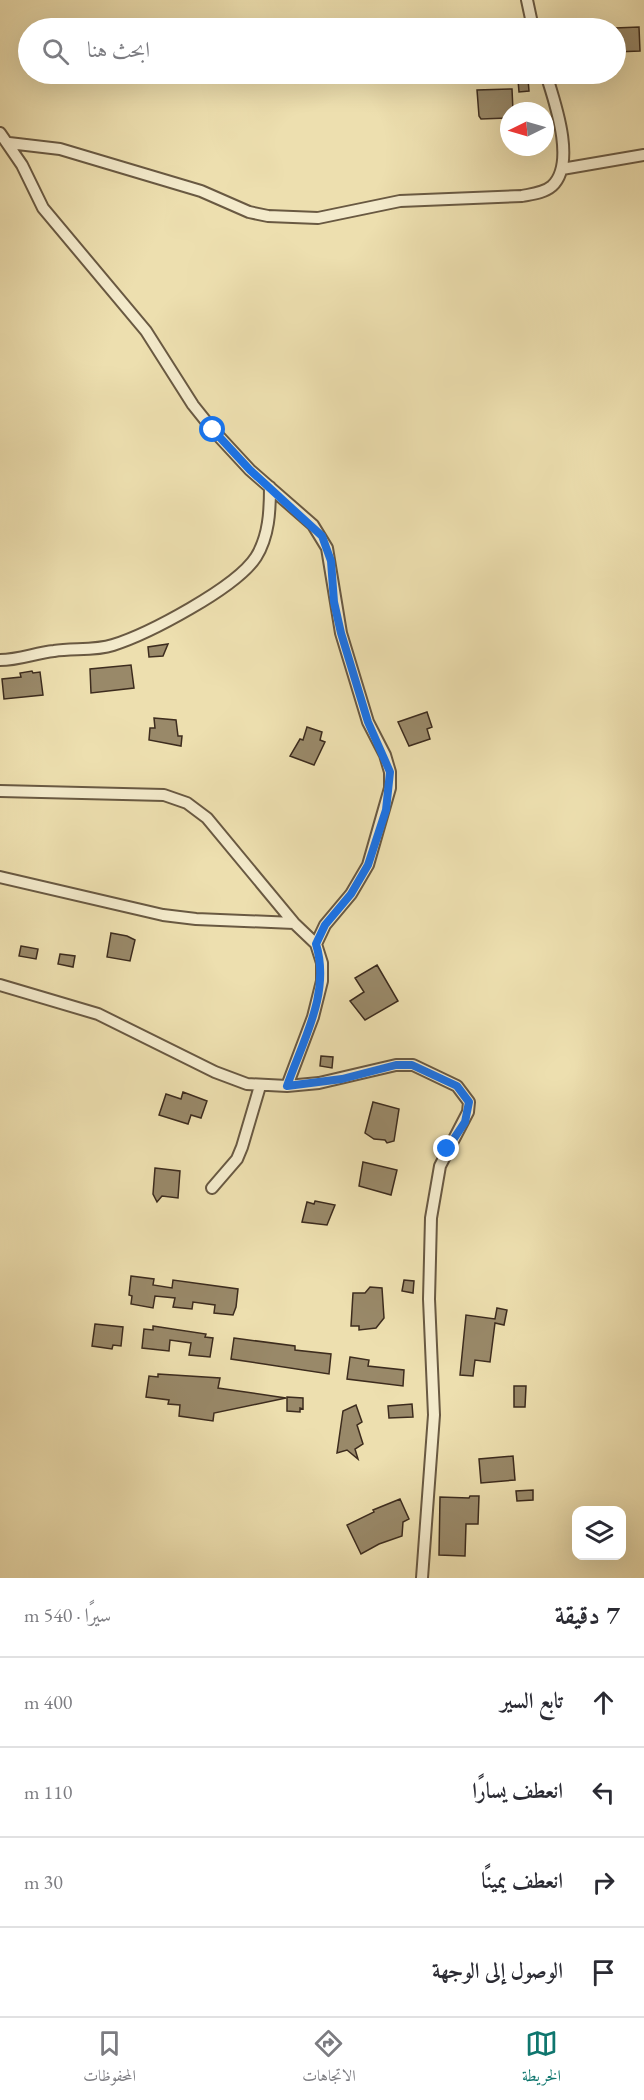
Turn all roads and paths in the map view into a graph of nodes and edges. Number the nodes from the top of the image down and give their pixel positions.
1 (527, 0) edge
2 (531, 18) edge
3 (549, 84) edge
4 (0, 133) edge
5 (9, 143) junction
6 (644, 155) edge
7 (562, 169) junction
8 (270, 487) junction
9 (0, 660) edge
10 (0, 791) edge
11 (0, 877) edge
12 (294, 923) junction
13 (316, 944) junction
14 (0, 985) edge
15 (260, 1086) junction
16 (287, 1086) junction
17 (212, 1188) dead end
18 (422, 1578) edge

1 - 2 street
3 - 7 street
4 - 5 street
5 - 7 street
5 - 8 street
6 - 7 street
8 - 9 street
8 - 13 street
10 - 12 street
11 - 12 street
12 - 13 street
13 - 16 street
14 - 15 street
15 - 16 street
15 - 17 street
16 - 18 street

